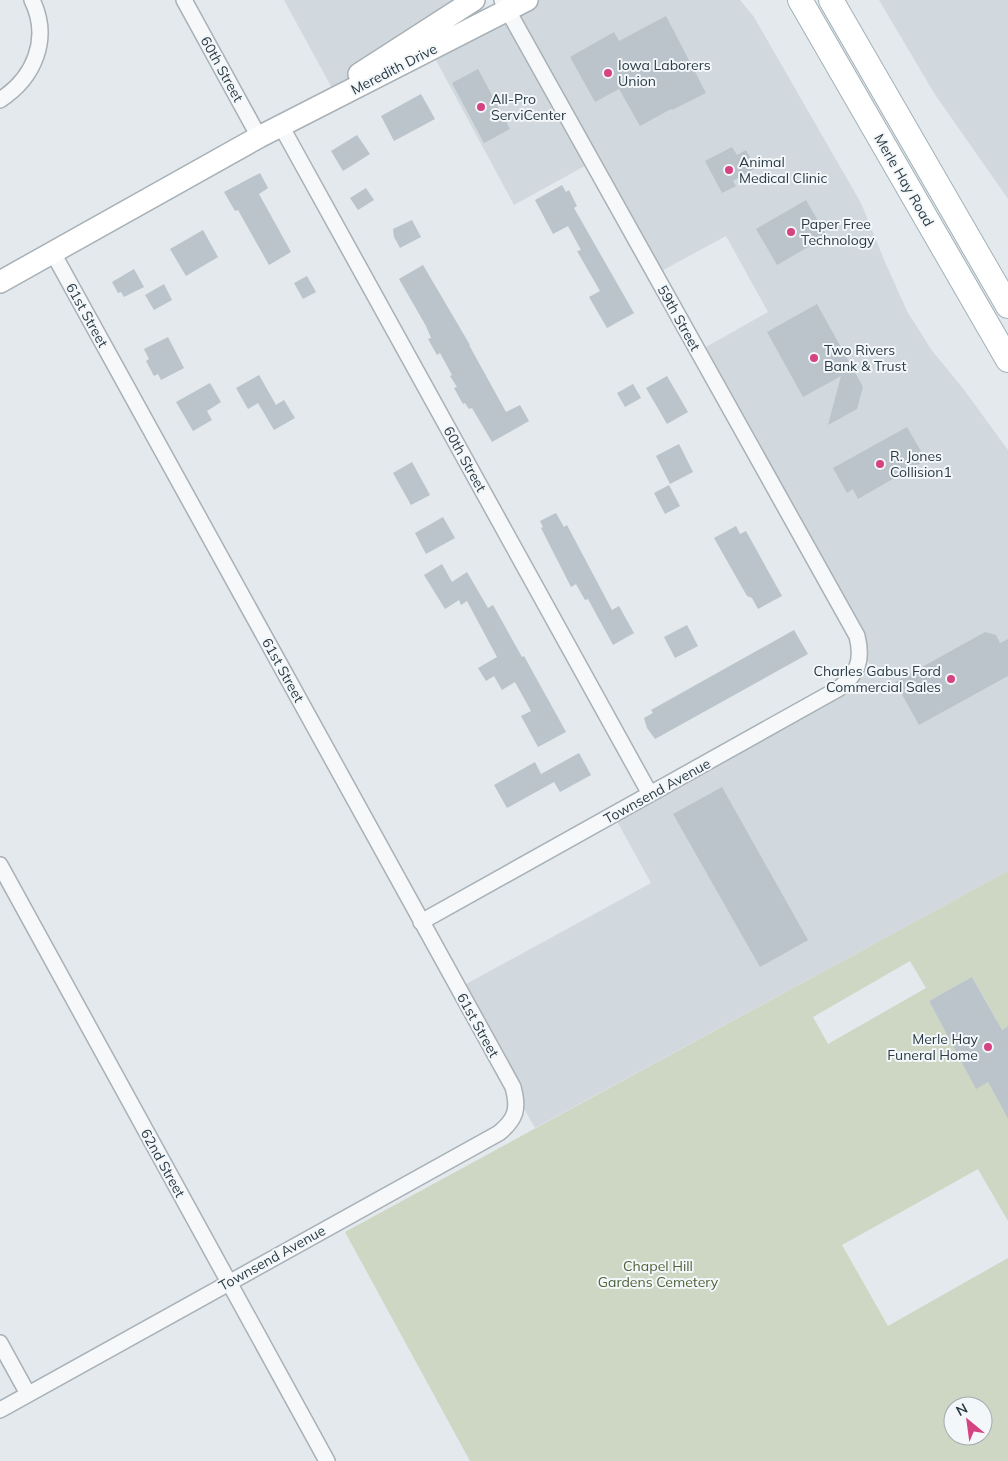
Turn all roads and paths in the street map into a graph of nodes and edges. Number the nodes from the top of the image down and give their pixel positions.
1 (32, 0) edge
2 (184, 0) edge
3 (474, 0) edge
4 (527, 0) edge
5 (800, 0) edge
6 (831, 0) edge
7 (505, 5) edge
8 (1, 99) edge
9 (281, 125) junction
10 (260, 137) junction
11 (53, 253) junction
12 (0, 282) edge
13 (1008, 306) edge
14 (1008, 360) edge
15 (857, 636) joint
16 (650, 794) junction
17 (0, 865) edge
18 (421, 922) junction
19 (513, 1087) joint
20 (229, 1282) junction
21 (0, 1343) edge
22 (28, 1394) junction
23 (0, 1410) edge
24 (327, 1461) edge

1 - 8 street
2 - 10 street, 60th Street
3 - 9 main road, Meredith Drive
4 - 7 main road, Meredith Drive
5 - 14 main road, Merle Hay Road
6 - 13 main road, Merle Hay Road
7 - 9 main road, Meredith Drive
7 - 15 street, 59th Street
9 - 10 main road, Meredith Drive
9 - 16 street, 60th Street
10 - 11 main road, Meredith Drive
11 - 12 main road, Meredith Drive
11 - 18 street, 61st Street
15 - 16 street, Townsend Avenue
16 - 18 street, Townsend Avenue
17 - 20 street, 62nd Street
18 - 19 street, 61st Street
19 - 20 street, Townsend Avenue
20 - 22 street, Townsend Avenue
20 - 24 street, 62nd Street
21 - 22 street
22 - 23 street, Townsend Avenue

